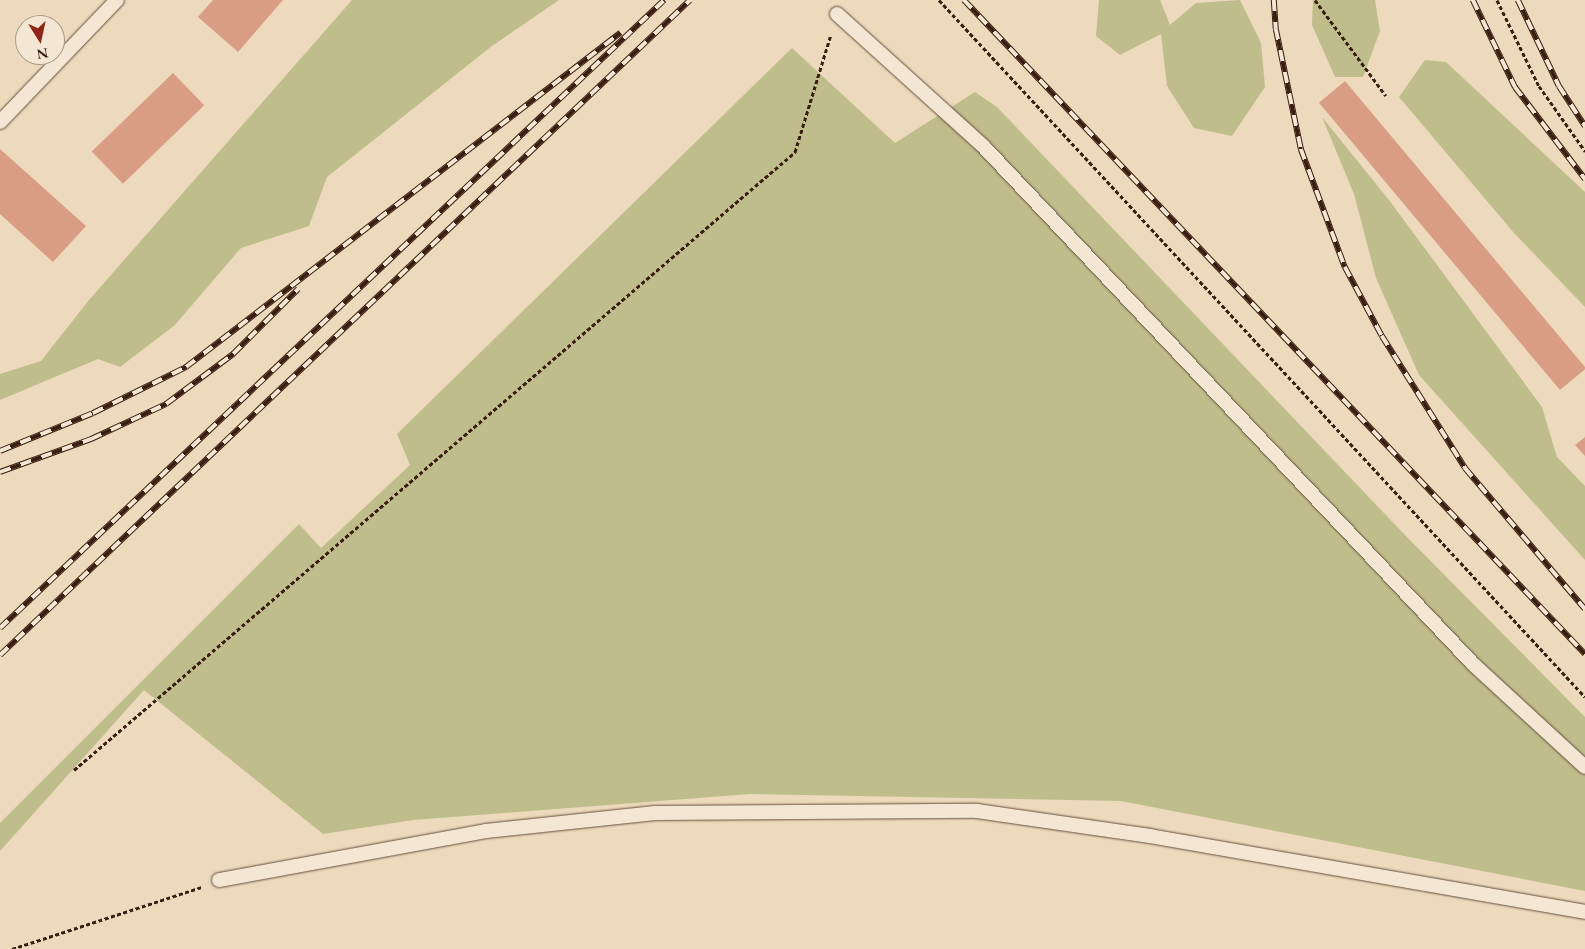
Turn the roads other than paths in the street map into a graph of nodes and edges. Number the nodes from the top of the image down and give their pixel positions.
1 (105, 0) edge
2 (117, 0) edge
3 (837, 14) road end
4 (102, 16) junction
5 (0, 122) edge
6 (1585, 767) edge
7 (219, 880) road end
8 (1585, 912) edge

1 - 4 lane
2 - 4 lane
3 - 6 lane
4 - 5 lane
7 - 8 lane

